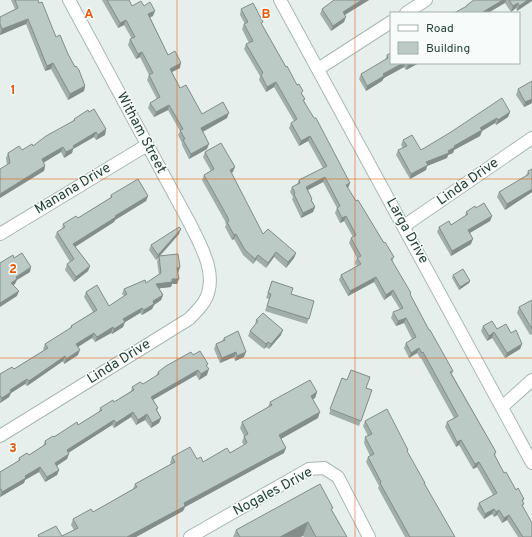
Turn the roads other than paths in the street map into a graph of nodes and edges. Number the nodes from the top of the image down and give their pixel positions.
1 (69, 0) edge
2 (280, 0) edge
3 (426, 0) edge
4 (408, 12) edge
5 (390, 23) edge
6 (318, 69) junction
7 (532, 138) edge
8 (146, 145) junction
9 (404, 226) junction
10 (0, 234) edge
11 (209, 268) joint
12 (532, 380) edge
13 (502, 407) junction
14 (0, 436) edge
15 (532, 463) edge
16 (190, 537) edge
17 (369, 537) edge

1 - 8 street, Witham Street
2 - 6 street, Larga Drive
3 - 4 street
5 - 6 street
6 - 9 street, Larga Drive
7 - 9 street, Linda Drive
8 - 10 street, Manana Drive
8 - 11 street, Witham Street
9 - 13 street, Larga Drive
11 - 14 street, Linda Drive
12 - 13 street
13 - 15 street, Larga Drive
16 - 17 street, Nogales Drive

